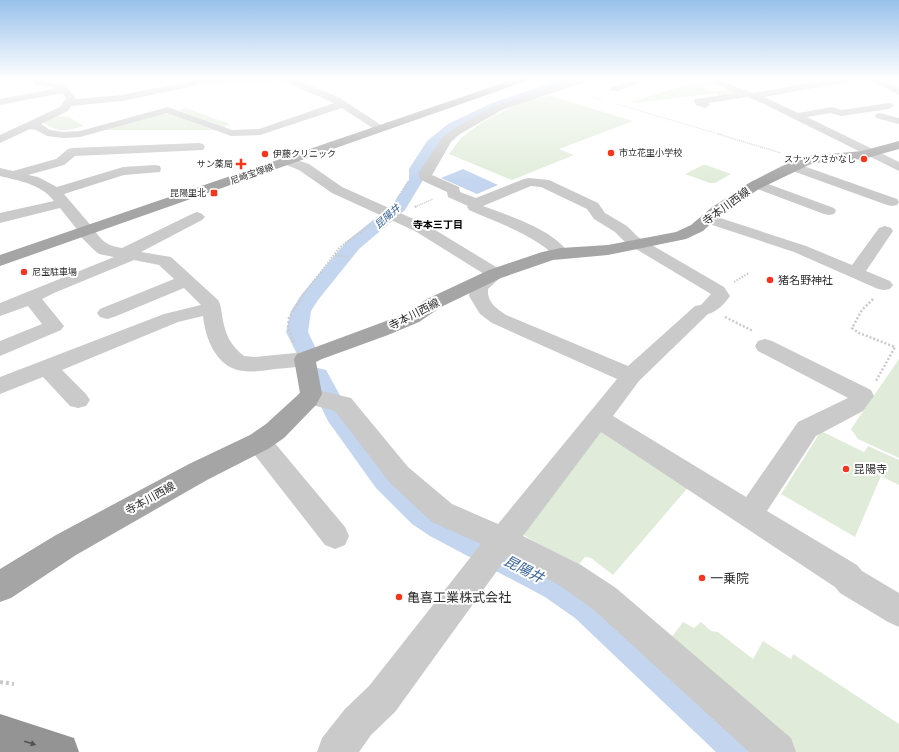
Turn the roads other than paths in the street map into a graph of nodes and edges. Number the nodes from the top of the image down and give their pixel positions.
1 (28, 113) dead end
2 (55, 113) edge
3 (157, 113) edge
4 (176, 113) edge
5 (315, 113) edge
6 (357, 113) edge
7 (424, 113) edge
8 (489, 113) edge
9 (790, 113) edge
10 (813, 113) edge
11 (796, 116) junction
12 (880, 116) dead end
13 (40, 120) junction
14 (899, 121) edge
15 (29, 126) junction
16 (380, 128) junction
17 (1, 138) edge
18 (899, 145) edge
19 (199, 147) dead end
20 (869, 153) junction
21 (288, 161) junction
22 (795, 167) junction
23 (899, 167) edge
24 (155, 169) dead end
25 (8, 174) edge
26 (757, 184) junction
27 (883, 185) dead end
28 (866, 192) junction
29 (60, 198) junction
30 (892, 202) dead end
31 (477, 203) junction
32 (829, 211) dead end
33 (197, 217) dead end
34 (0, 218) edge
35 (708, 219) junction
36 (87, 231) junction
37 (881, 236) dead end
38 (638, 243) junction
39 (561, 253) junction
40 (129, 254) junction
41 (0, 261) edge
42 (856, 272) junction
43 (495, 274) junction
44 (186, 281) junction
45 (884, 285) road end
46 (31, 298) junction
47 (212, 308) junction
48 (0, 310) edge
49 (106, 313) dead end
50 (765, 346) road end
51 (0, 349) edge
52 (305, 359) junction
53 (46, 367) junction
54 (631, 376) junction
55 (0, 386) edge
56 (323, 399) junction
57 (78, 400) dead end
58 (598, 418) junction
59 (259, 442) junction
60 (749, 515) junction
61 (335, 536) dead end
62 (495, 550) junction
63 (0, 587) edge
64 (899, 611) edge
65 (0, 734) edge
66 (60, 752) edge
67 (336, 752) edge
68 (777, 752) edge

1 - 13 street
2 - 13 street
3 - 15 street
4 - 5 street
6 - 16 street
7 - 16 main road, 尼崎宝塚線
8 - 31 street
9 - 11 street
10 - 11 street
11 - 20 street
12 - 14 street
13 - 15 street
15 - 17 street
16 - 21 main road, 尼崎宝塚線
18 - 20 main road, 寺本川西線
19 - 25 street
20 - 22 main road, 寺本川西線
20 - 23 street
21 - 36 main road, 尼崎宝塚線
21 - 43 street
22 - 26 main road, 寺本川西線
22 - 28 street
24 - 29 street
25 - 29 street
26 - 32 street
26 - 35 main road, 寺本川西線
27 - 28 street
28 - 30 street
29 - 34 street
29 - 36 street
31 - 38 street
31 - 39 street
33 - 40 street
35 - 38 main road, 寺本川西線
35 - 42 street
36 - 40 street
36 - 41 main road, 尼崎宝塚線
37 - 42 street
38 - 39 main road, 寺本川西線
38 - 54 street
39 - 43 main road, 寺本川西線
40 - 44 street
40 - 46 street
42 - 45 street
43 - 52 main road, 寺本川西線
43 - 54 street
44 - 47 street
44 - 49 street
46 - 48 street
46 - 51 street
47 - 52 street
47 - 53 street
50 - 60 street
52 - 56 main road
53 - 55 street
53 - 57 street
54 - 58 street
56 - 59 main road, 寺本川西線
56 - 62 street
58 - 60 street
58 - 62 street
59 - 61 street
59 - 63 main road, 寺本川西線
60 - 64 street
62 - 67 street
62 - 68 street
65 -> 66 highway

